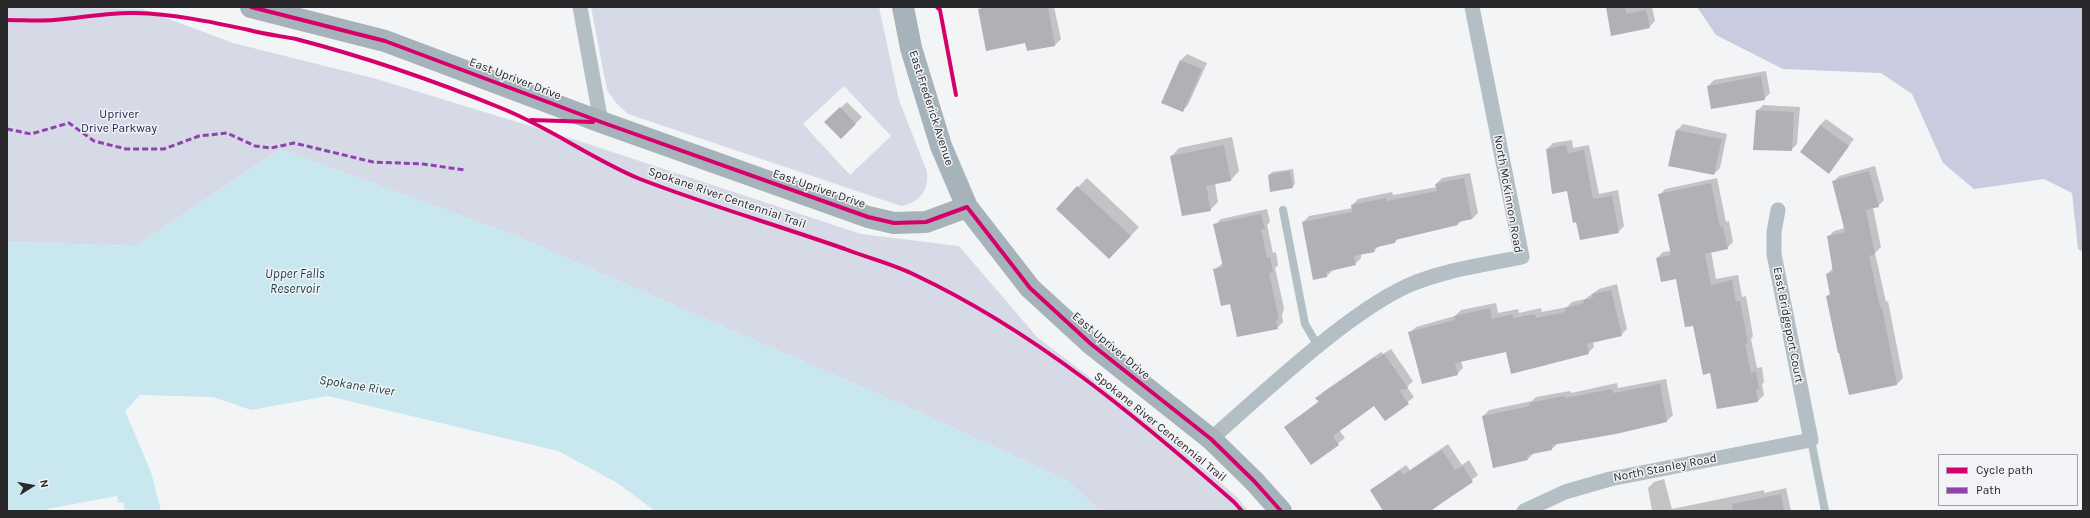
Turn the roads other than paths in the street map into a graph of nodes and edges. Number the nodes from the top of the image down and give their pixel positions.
1 (253, 7) edge
2 (580, 7) edge
3 (903, 7) edge
4 (1472, 7) edge
5 (601, 122) junction
6 (967, 206) junction
7 (1283, 210) dead end
8 (1778, 210) dead end
9 (1318, 346) junction
10 (1212, 439) junction
11 (1811, 440) junction
12 (1281, 511) edge
13 (1524, 511) edge
14 (1825, 511) edge

1 - 5 street, East Upriver Drive
2 - 5 street
3 - 6 street, East Frederick Avenue
4 - 9 street, North McKinnon Road
5 - 6 street, East Upriver Drive
6 - 10 street, East Upriver Drive
7 - 9 lane
8 - 11 street, East Bridgeport Court
9 - 10 street, North McKinnon Road
10 - 12 street, East Upriver Drive
11 - 13 street, North Stanley Road
11 - 14 lane

